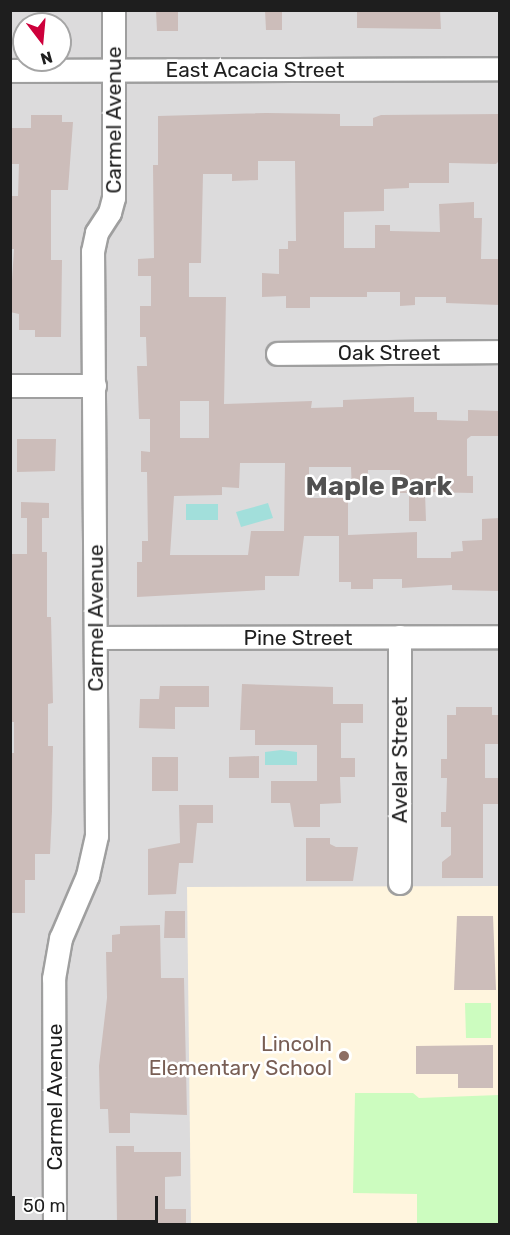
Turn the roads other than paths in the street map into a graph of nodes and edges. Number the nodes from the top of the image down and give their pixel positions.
1 (114, 10) edge
2 (500, 69) edge
3 (114, 70) junction
4 (10, 71) edge
5 (500, 352) edge
6 (278, 354) dead end
7 (10, 386) edge
8 (95, 386) junction
9 (400, 637) junction
10 (500, 637) edge
11 (96, 638) junction
12 (400, 883) dead end
13 (55, 1224) edge

1 - 3 street, Carmel Avenue
2 - 3 street, East Acacia Street
3 - 4 street, East Acacia Street
3 - 8 street, Carmel Avenue
5 - 6 street, Oak Street
7 - 8 street
8 - 11 street, Carmel Avenue
9 - 10 street, Pine Street
9 - 11 street, Pine Street
9 - 12 street, Avelar Street
11 - 13 street, Carmel Avenue

